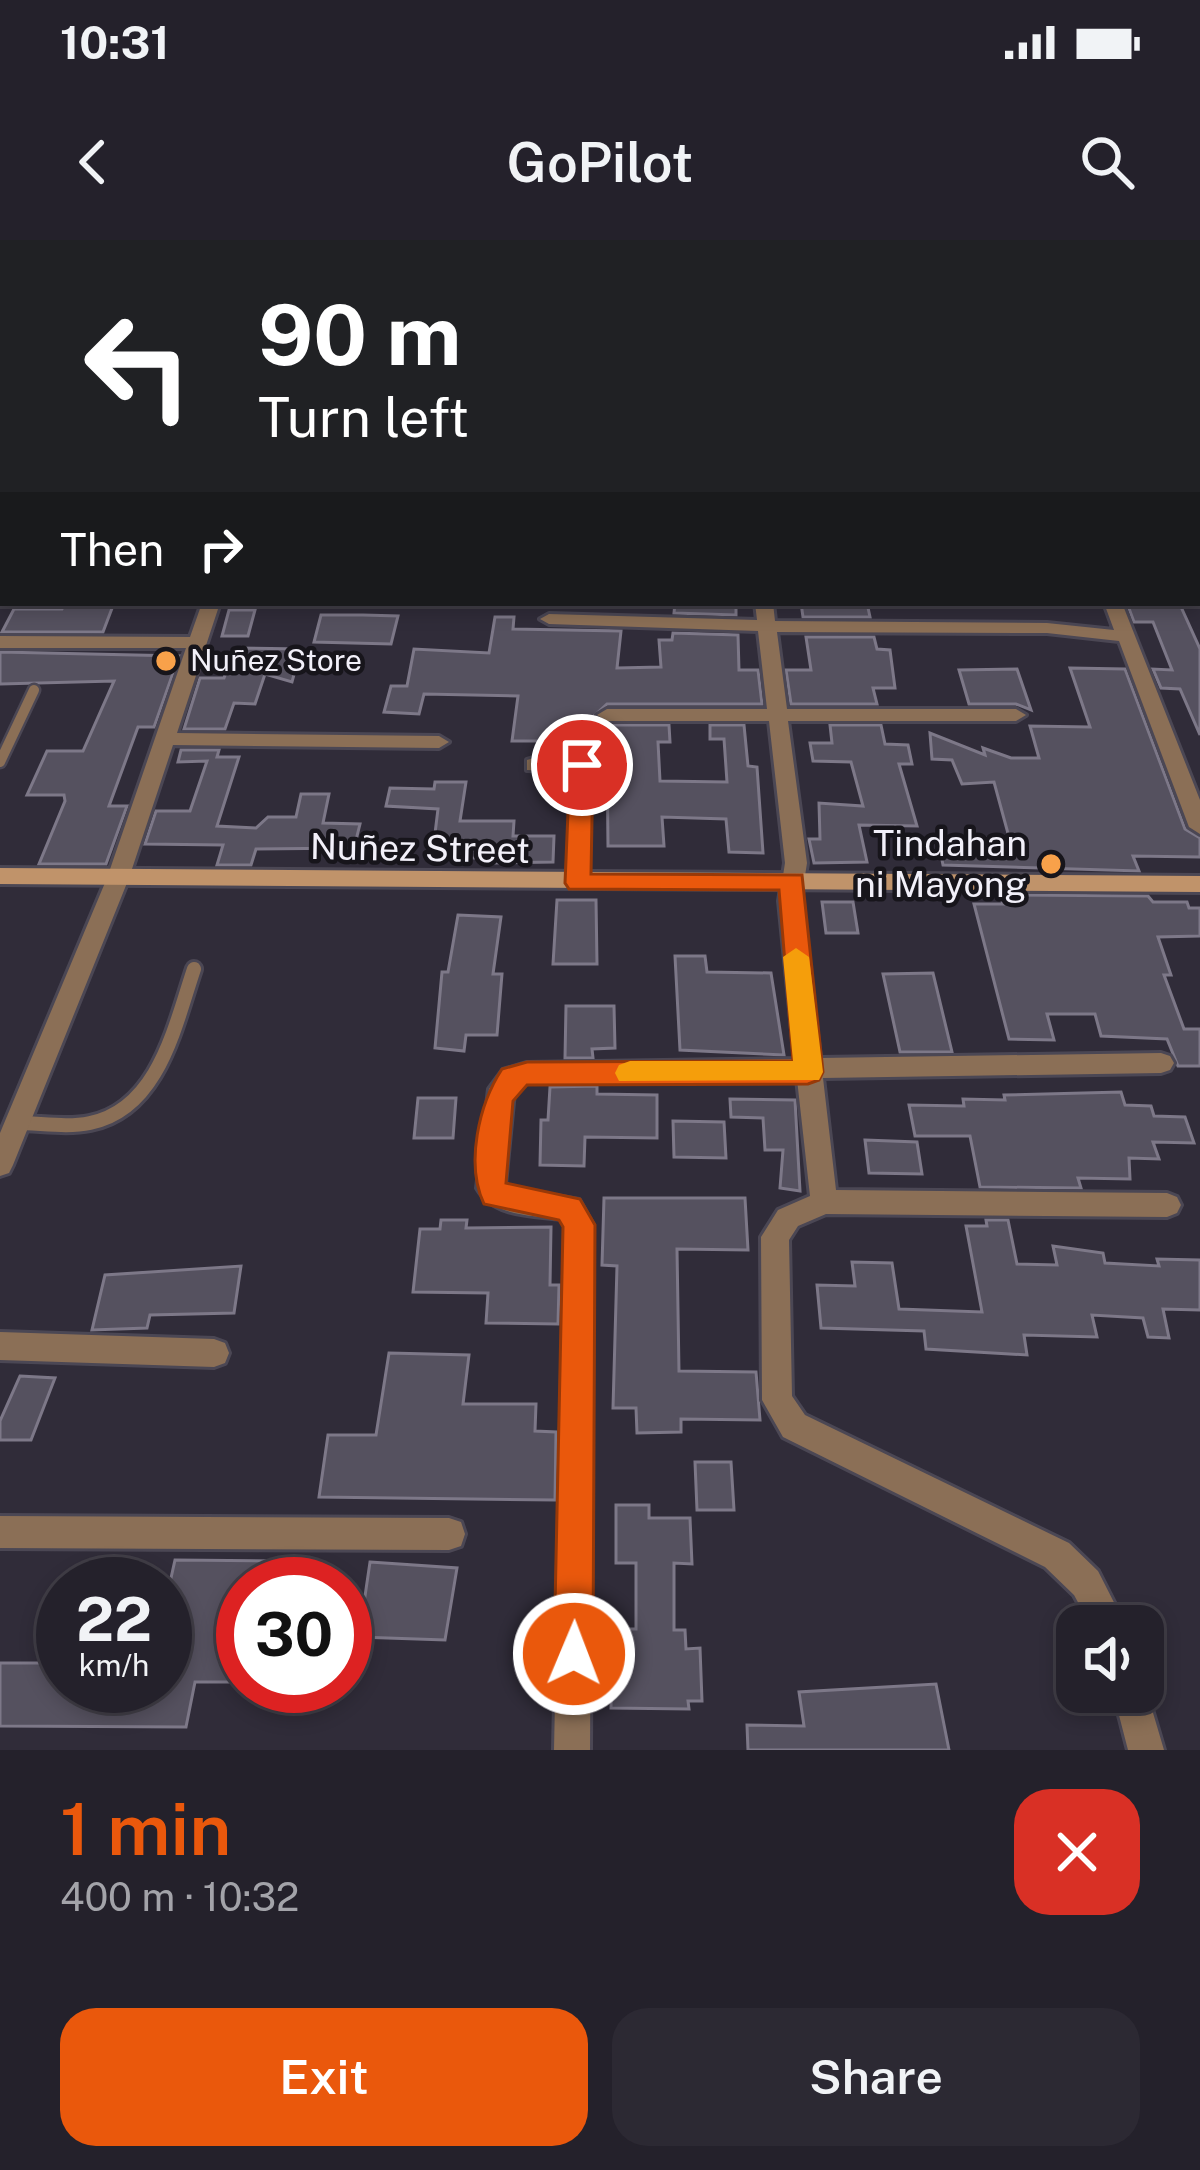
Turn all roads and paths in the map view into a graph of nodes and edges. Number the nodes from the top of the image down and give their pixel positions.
1 (210, 606) edge
2 (764, 606) edge
3 (1114, 606) edge
4 (549, 619) dead end
5 (766, 626) junction
6 (1118, 635) dead end
7 (0, 642) edge
8 (197, 643) junction
9 (34, 690) dead end
10 (607, 715) dead end
11 (1016, 715) dead end
12 (778, 717) junction
13 (165, 739) junction
14 (440, 742) dead end
15 (0, 762) edge
16 (534, 765) dead end
17 (1200, 827) edge
18 (0, 876) edge
19 (118, 878) junction
20 (793, 881) junction
21 (578, 883) junction
22 (1200, 884) edge
23 (194, 969) dead end
24 (1161, 1063) dead end
25 (808, 1072) junction
26 (16, 1123) junction
27 (0, 1166) edge
28 (824, 1202) junction
29 (1168, 1205) dead end
30 (0, 1346) edge
31 (214, 1352) dead end
32 (0, 1532) edge
33 (449, 1534) dead end
34 (1098, 1605) edge
35 (1136, 1713) edge
36 (572, 1750) edge
37 (1146, 1750) edge

1 - 8 street
2 - 5 street
3 - 17 street
4 - 5 street
5 - 6 street
5 - 12 street
7 - 8 street
8 - 13 street
9 - 15 lane
10 - 12 street
11 - 12 street
12 - 20 street
13 - 14 street
13 - 19 street
16 - 21 street
18 - 19 street, Nuñez Street
19 - 21 street, Nuñez Street
19 - 26 street
20 - 21 street, Nuñez Street
20 - 22 street, Nuñez Street
20 - 25 street
23 - 26 lane
24 - 25 street
25 - 28 street
25 - 36 street
26 - 27 street
28 - 29 street
28 - 34 street
30 - 31 street
32 - 33 street
35 - 37 street

